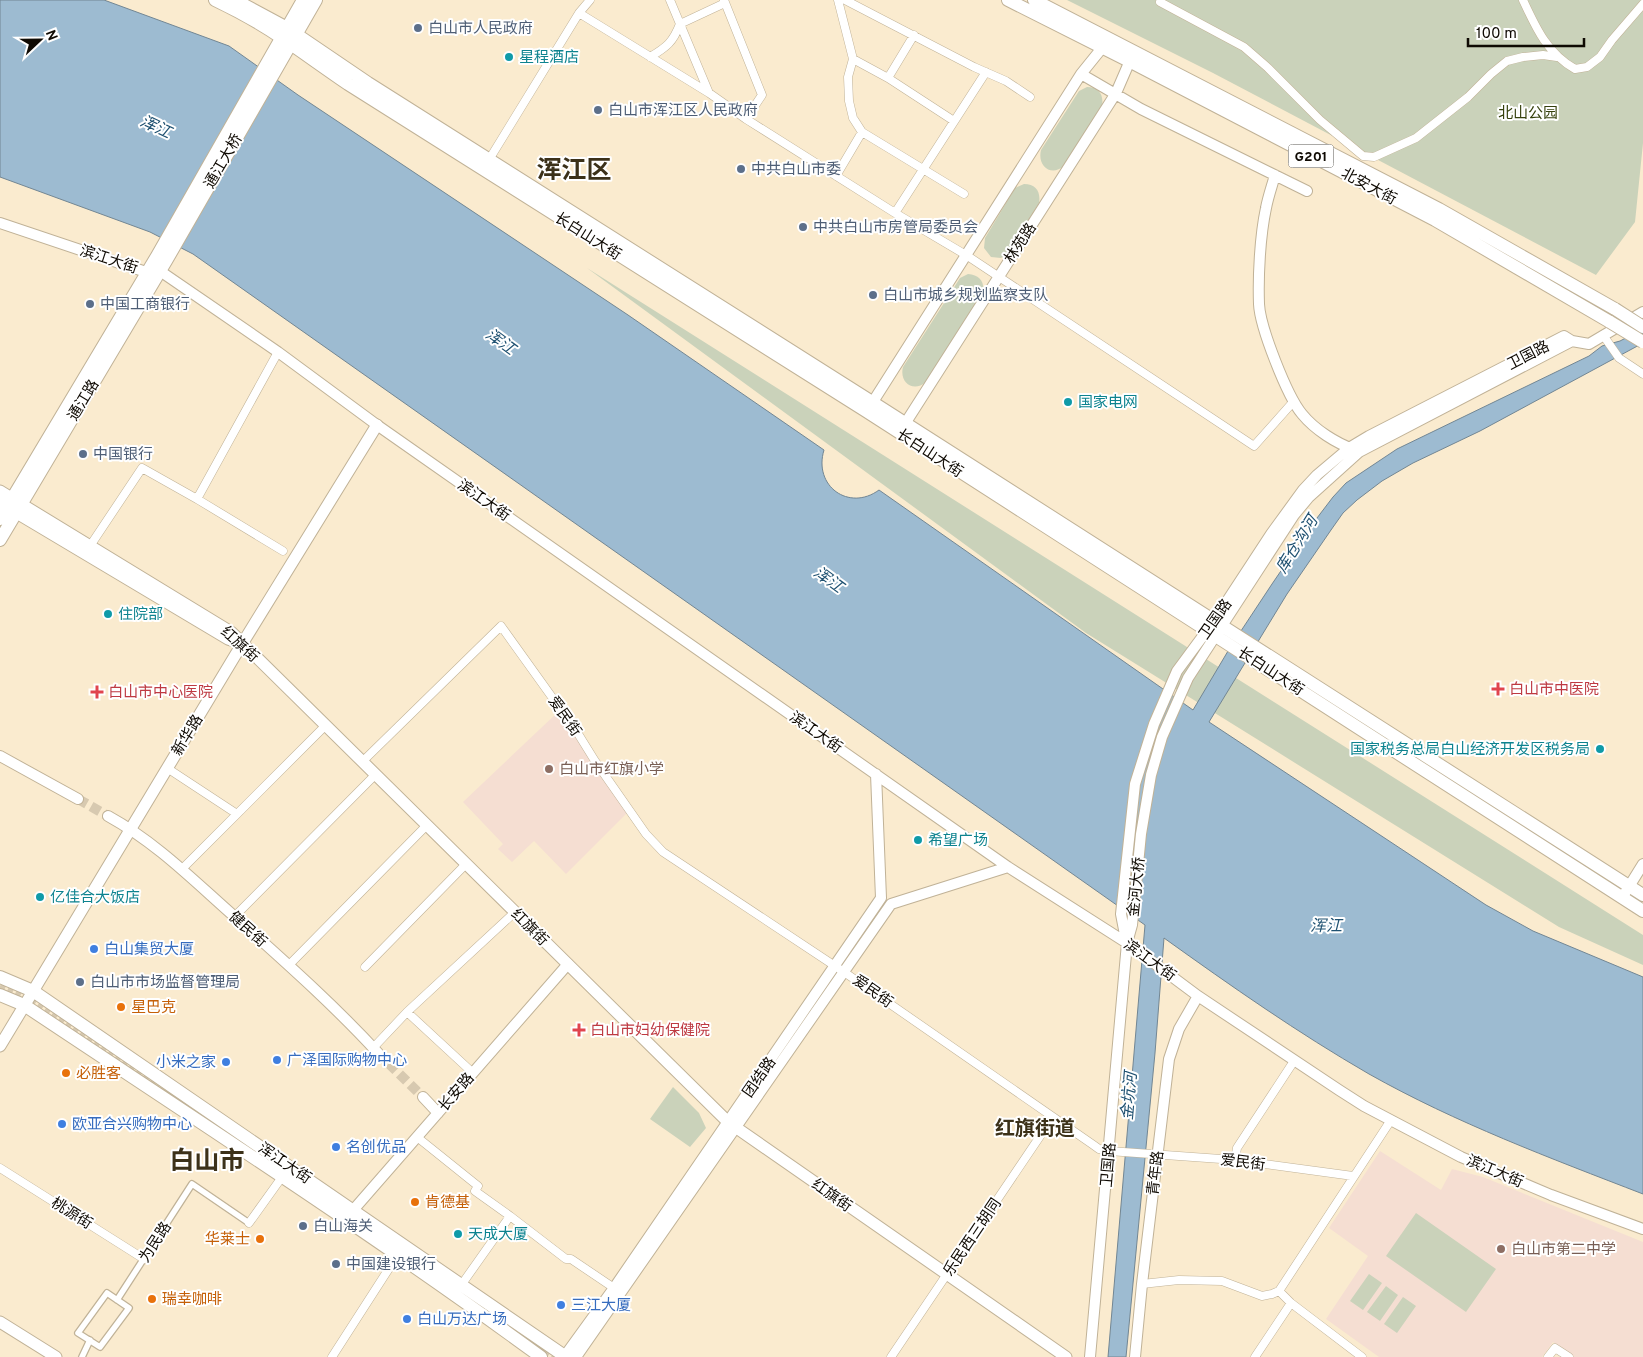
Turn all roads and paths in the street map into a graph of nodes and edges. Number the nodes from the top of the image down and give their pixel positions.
1 (215, 0) edge
2 (235, 0) edge
3 (304, 0) edge
4 (316, 0) edge
5 (590, 0) edge
6 (670, 0) edge
7 (838, 0) edge
8 (845, 0) edge
9 (1008, 0) edge
10 (1034, 0) edge
11 (1524, 0) edge
12 (724, 2) edge
13 (1160, 2) dead end
14 (1643, 4) edge
15 (579, 13) junction
16 (680, 24) junction
17 (914, 34) junction
18 (288, 36) junction
19 (1106, 43) junction
20 (1132, 56) junction
21 (650, 57) junction
22 (1558, 57) junction
23 (853, 59) junction
24 (986, 72) junction
25 (1081, 74) junction
26 (888, 78) junction
27 (709, 93) junction
28 (1116, 93) junction
29 (1030, 97) dead end
30 (746, 119) junction
31 (954, 122) junction
32 (862, 132) junction
33 (487, 164) junction
34 (923, 170) junction
35 (1276, 175) junction
36 (836, 176) junction
37 (1307, 191) dead end
38 (964, 194) dead end
39 (896, 213) junction
40 (0, 223) edge
41 (966, 255) junction
42 (161, 263) junction
43 (146, 272) junction
44 (998, 276) junction
45 (1643, 312) edge
46 (1643, 327) edge
47 (1605, 338) junction
48 (1643, 342) edge
49 (278, 352) junction
50 (1643, 374) edge
51 (1294, 401) junction
52 (869, 407) junction
53 (377, 425) junction
54 (902, 428) junction
55 (1354, 450) junction
56 (0, 491) edge
57 (197, 499) junction
58 (11, 505) edge
59 (0, 519) edge
60 (0, 540) edge
61 (90, 546) junction
62 (283, 551) dead end
63 (1214, 628) junction
64 (242, 644) junction
65 (1177, 671) joint
66 (1188, 678) joint
67 (326, 725) junction
68 (0, 756) edge
69 (363, 761) junction
70 (168, 768) junction
71 (376, 774) junction
72 (876, 774) junction
73 (78, 799) tunnel mouth
74 (237, 814) junction
75 (108, 816) tunnel mouth
76 (427, 825) junction
77 (131, 828) junction
78 (466, 864) junction
79 (1643, 864) edge
80 (1008, 867) junction
81 (183, 868) junction
82 (1626, 892) junction
83 (1642, 893) edge
84 (881, 898) junction
85 (891, 904) junction
86 (1639, 908) edge
87 (515, 912) junction
88 (234, 917) junction
89 (1127, 943) junction
90 (568, 964) junction
91 (289, 965) junction
92 (365, 967) dead end
93 (840, 969) junction
94 (0, 977) edge
95 (33, 991) junction
96 (0, 995) edge
97 (1198, 996) junction
98 (24, 1005) junction
99 (407, 1012) junction
100 (0, 1046) edge
101 (376, 1051) joint
102 (1294, 1061) junction
103 (473, 1073) junction
104 (423, 1097) tunnel mouth
105 (438, 1113) junction
106 (1053, 1117) junction
107 (1391, 1120) junction
108 (732, 1125) junction
109 (417, 1137) junction
110 (1114, 1151) junction
111 (1155, 1154) junction
112 (1235, 1160) junction
113 (0, 1168) edge
114 (1352, 1176) junction
115 (282, 1177) junction
116 (349, 1215) junction
117 (510, 1216) junction
118 (249, 1223) joint
119 (1643, 1229) edge
120 (397, 1256) junction
121 (144, 1258) junction
122 (947, 1274) junction
123 (462, 1284) junction
124 (1142, 1284) junction
125 (614, 1288) junction
126 (1279, 1291) junction
127 (117, 1300) junction
128 (1291, 1303) junction
129 (0, 1322) edge
130 (90, 1340) junction
131 (1360, 1356) edge
132 (56, 1357) edge
133 (82, 1357) edge
134 (332, 1357) edge
135 (541, 1357) edge
136 (567, 1357) edge
137 (891, 1357) edge
138 (1066, 1357) edge
139 (1090, 1357) edge
140 (1135, 1357) edge
141 (1255, 1357) edge
142 (1548, 1357) edge
143 (1569, 1357) edge

1 - 18 main road, 长白山大街
2 - 18 main road, 长白山大街
3 - 18 main road
4 - 18 main road
5 - 15 street
6 - 16 street
7 - 23 street
8 - 17 street
9 - 19 main road, 北安大街 / G201
10 - 19 main road, 北安大街 / G201
11 - 22 street
12 - 16 street
12 - 30 street
13 - 22 street
14 - 22 street
15 - 21 street
15 - 33 street
16 - 21 street
16 - 27 street
17 - 24 street
17 - 26 street
18 - 33 main road, 长白山大街
18 - 42 main road, 通江大桥
19 - 20 main road, 北安大街 / G201
19 - 25 street
20 - 28 street, 林苑路
20 - 46 main road, 北安大街 / G201, bridge
20 - 48 main road, 北安大街 / G201, bridge
21 - 27 street
23 - 26 street
23 - 32 street
24 - 29 street
24 - 31 street
25 - 28 street
25 - 41 street
26 - 31 street
27 - 30 street
28 - 35 street
28 - 44 street, 林苑路
30 - 36 street
31 - 34 street
32 - 34 street
32 - 36 street
33 - 52 main road, 长白山大街
34 - 38 street
34 - 39 street
35 - 37 street
35 - 51 street
36 - 39 street
39 - 41 street
40 - 43 street, 滨江大街
41 - 44 street
41 - 52 street
42 - 43 main road, 通江路
42 - 49 street, 滨江大街
42 - 58 main road, 通江路
43 - 58 main road, 通江路
44 - 51 street
44 - 54 street, 林苑路
45 - 47 street
47 - 50 street
47 - 55 street, 卫国路
49 - 53 street, 滨江大街
49 - 57 street
51 - 55 street
52 - 54 main road, 长白山大街
53 - 64 main road, 新华路
53 - 72 street, 滨江大街
54 - 63 main road, 长白山大街
55 - 63 street, 卫国路
56 - 58 main road, 红旗街
57 - 61 street
57 - 62 street
58 - 59 main road, 通江路
58 - 60 main road, 通江路
58 - 61 main road, 红旗街
58 - 64 main road
61 - 64 main road, 红旗街
63 - 65 street, 卫国路
63 - 66 street, 卫国路
63 - 82 main road, 长白山大街
64 - 67 main road, 红旗街
64 - 70 main road, 新华路
65 - 89 street, 金河大桥
66 - 89 street, 金河大桥
67 - 69 main road, 红旗街
67 - 74 street
68 - 73 street
69 - 71 main road, 红旗街
69 - 93 street, 爱民街
70 - 74 street
70 - 77 main road, 新华路
71 - 76 main road, 红旗街
71 - 88 street
72 - 80 street, 滨江大街
72 - 84 street
74 - 81 street
75 - 77 street, 健民街
76 - 78 main road, 红旗街
76 - 91 street
77 - 81 street, 健民街
77 - 95 main road, 新华路
78 - 87 main road, 红旗街
78 - 92 street
79 - 82 street
80 - 85 street
80 - 89 street, 滨江大街
81 - 88 street, 健民街
82 - 83 main road, 长白山大街
82 - 86 main road, 长白山大街
83 - 86 street
84 - 85 street
84 - 93 street, 团结路
85 - 93 street, 团结路
87 - 90 main road, 红旗街
87 - 99 street
88 - 91 street, 健民街
89 - 97 street, 滨江大街
89 - 110 street, 卫国路
90 - 103 street, 长安路
90 - 108 main road, 红旗街
91 - 101 street, 健民街
93 - 106 street, 爱民街
93 - 108 street, 团结路
94 - 95 main road, 浑江大街
95 - 98 main road, 新华路
95 - 116 main road, 浑江大街
96 - 98 main road, 浑江大街
97 - 102 street, 滨江大街
97 - 111 street, 青年路
98 - 100 main road, 新华路
98 - 115 main road, 浑江大街
99 - 101 street
99 - 103 street
102 - 107 street, 滨江大街
102 - 112 street
103 - 105 street, 长安路
104 - 105 street
105 - 109 street, 长安路
106 - 110 street, 爱民街
106 - 122 street, 乐民西三胡同
107 - 114 street
107 - 119 street, 滨江大街
108 - 122 main road, 红旗街
108 - 125 street, 团结路
108 - 136 street, 团结路
109 - 116 street, 长安路
109 - 117 street
110 - 111 street, 爱民街
110 - 139 street, 卫国路
111 - 112 street, 爱民街
111 - 124 street, 青年路
112 - 114 street, 爱民街
113 - 121 street, 桃源街
114 - 126 street
115 - 116 main road, 浑江大街
115 - 118 street
116 - 120 main road, 浑江大街
116 - 123 main road, 浑江大街
117 - 123 street
117 - 125 street
118 - 121 street, 为民路
120 - 134 street
120 - 135 main road, 浑江大街
121 - 127 street, 为民路
122 - 137 street, 乐民西三胡同
122 - 138 main road, 红旗街
123 - 136 main road, 浑江大街
124 - 126 street
124 - 140 street, 青年路
125 - 136 street, 团结路
126 - 128 street
127 - 130 street
127 - 130 street
128 - 131 street
128 - 141 street
129 - 132 main road
130 - 133 street
142 - 143 street

